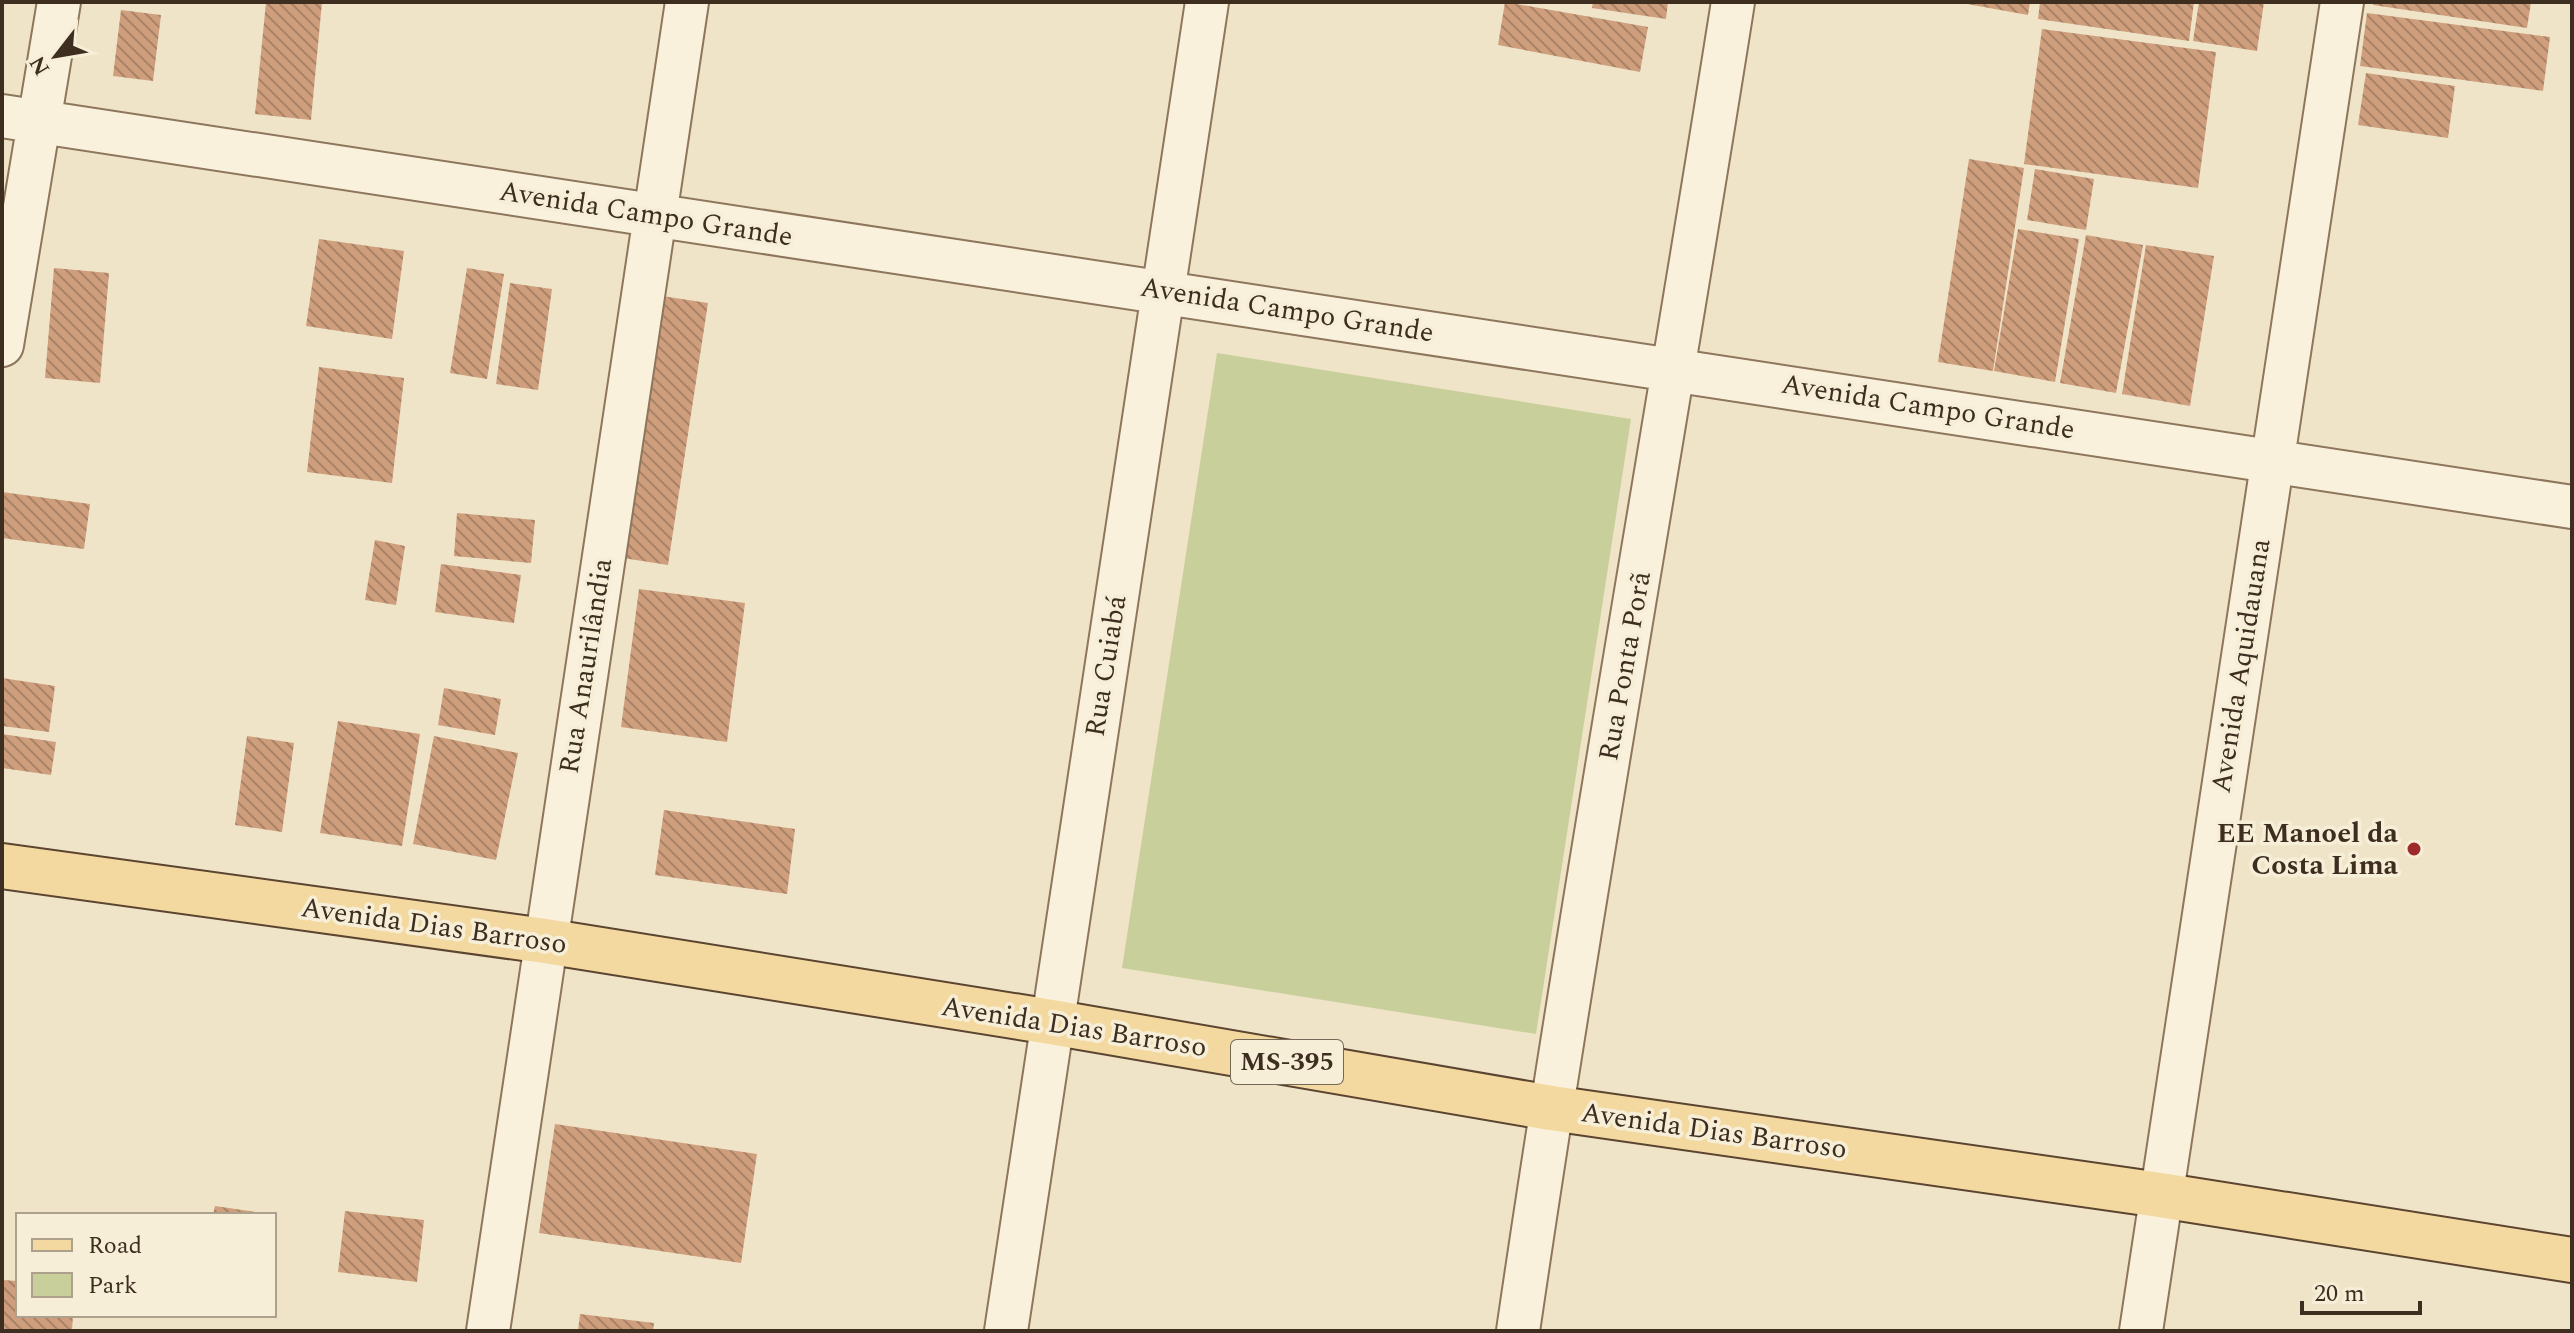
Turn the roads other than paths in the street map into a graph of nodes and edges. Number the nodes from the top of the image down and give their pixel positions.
1 (59, 2) edge
2 (687, 2) edge
3 (1207, 2) edge
4 (1733, 2) edge
5 (2342, 2) edge
6 (21, 119) edge
7 (655, 215) junction
8 (1164, 292) junction
9 (2, 345) edge
10 (1675, 369) junction
11 (2273, 460) junction
12 (2572, 507) edge
13 (2, 866) edge
14 (545, 941) junction
15 (1051, 1022) junction
16 (1551, 1108) junction
17 (2160, 1195) junction
18 (2572, 1260) edge
19 (488, 1331) edge
20 (1006, 1331) edge
21 (1518, 1331) edge
22 (2141, 1331) edge

1 - 6 street
2 - 7 street, Rua Anaurilândia
3 - 8 street, Rua Cuiabá
4 - 10 street, Rua Ponta Porã
5 - 11 street, Avenida Aquidauana
6 - 7 street, Avenida Campo Grande
6 - 9 street
7 - 8 street, Avenida Campo Grande
7 - 14 street, Rua Anaurilândia
8 - 10 street, Avenida Campo Grande
8 - 15 street, Rua Cuiabá
10 - 11 street, Avenida Campo Grande
10 - 16 street, Rua Ponta Porã
11 - 12 street, Avenida Campo Grande
11 - 17 street, Avenida Aquidauana
13 - 14 main road, Avenida Dias Barroso / MS-395
14 - 15 main road, Avenida Dias Barroso / MS-395
14 - 19 street, Rua Anaurilândia
15 - 16 main road, Avenida Dias Barroso / MS-395
15 - 20 street, Rua Cuiabá
16 - 17 main road, Avenida Dias Barroso / MS-395
16 - 21 street, Rua Ponta Porã
17 - 18 main road, Avenida Dias Barroso / MS-395
17 - 22 street, Avenida Aquidauana

